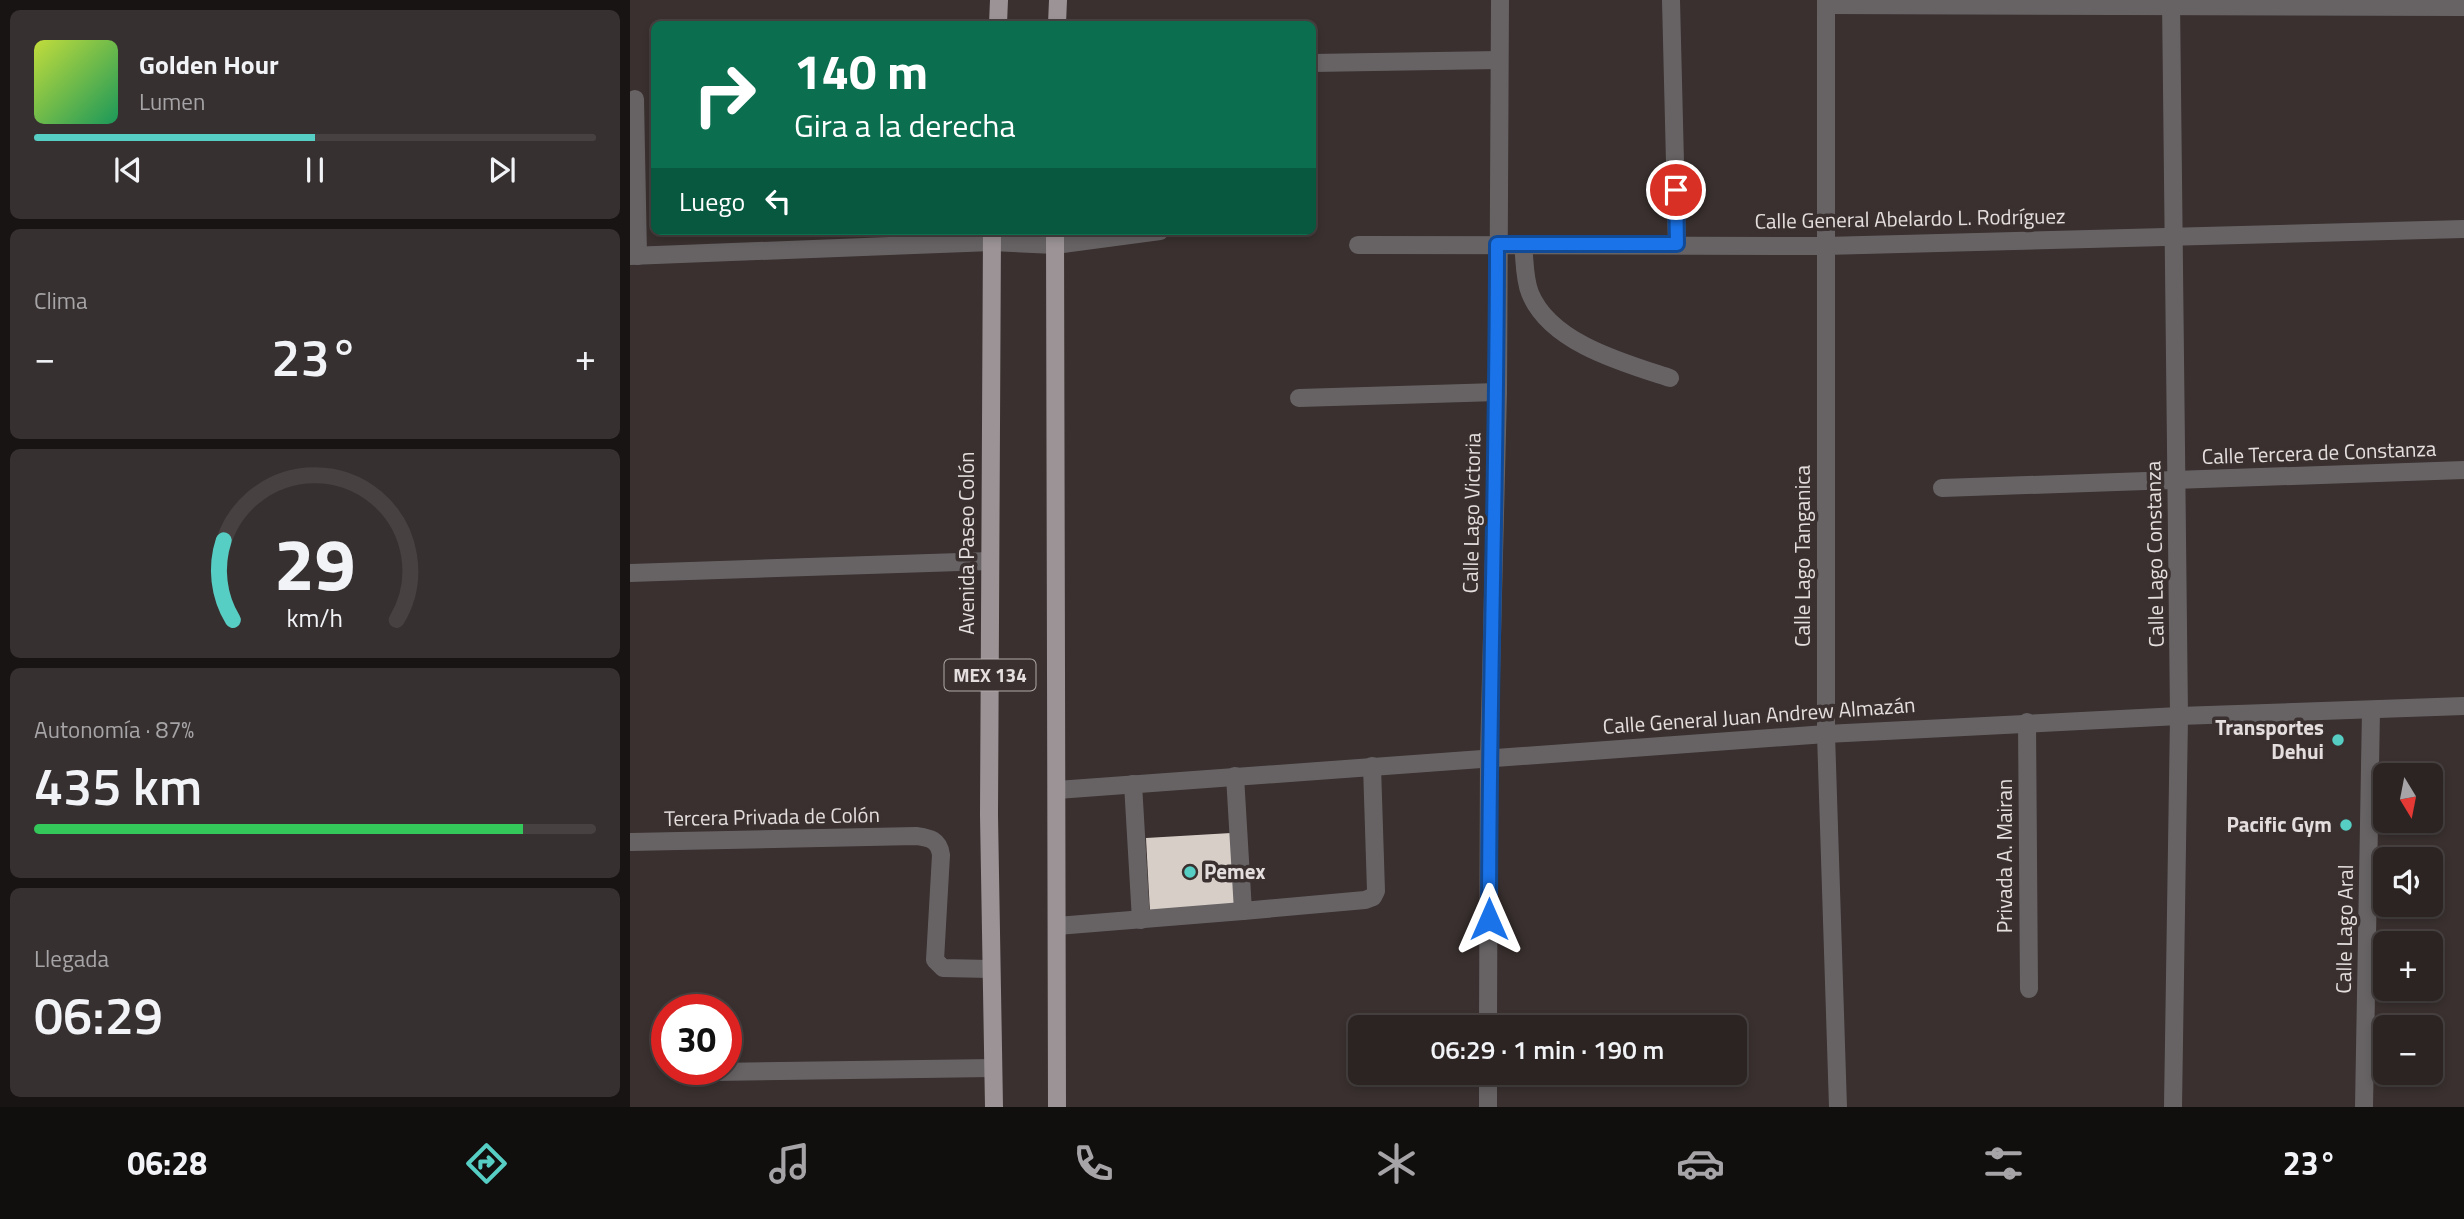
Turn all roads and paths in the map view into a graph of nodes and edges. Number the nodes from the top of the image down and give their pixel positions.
1 (999, 0) edge
2 (1058, 0) edge
3 (1500, 0) edge
4 (1671, 0) edge
5 (1826, 3) edge
6 (2171, 3) edge
7 (2464, 7) edge
8 (998, 21) edge
9 (1058, 21) edge
10 (1499, 60) junction
11 (1316, 63) edge
12 (635, 99) dead end
13 (2464, 229) edge
14 (1100, 235) edge
15 (992, 237) edge
16 (2173, 237) junction
17 (1055, 238) edge
18 (1497, 244) junction
19 (1524, 244) junction
20 (1677, 244) junction
21 (1358, 245) dead end
22 (1825, 246) junction
23 (634, 256) edge
24 (1670, 378) dead end
25 (1498, 392) junction
26 (1299, 398) dead end
27 (2464, 470) edge
28 (2177, 482) junction
29 (1942, 488) dead end
30 (990, 561) junction
31 (630, 573) edge
32 (2464, 706) edge
33 (2371, 710) junction
34 (2179, 716) junction
35 (2027, 722) junction
36 (1826, 734) junction
37 (1489, 757) junction
38 (1372, 766) junction
39 (1234, 776) junction
40 (1133, 783) junction
41 (1057, 790) junction
42 (630, 842) edge
43 (1243, 911) junction
44 (1141, 920) junction
45 (1058, 926) junction
46 (990, 969) junction
47 (2029, 989) dead end
48 (1489, 1015) edge
49 (993, 1068) junction
50 (742, 1072) edge
51 (1488, 1085) edge
52 (994, 1107) edge
53 (1057, 1107) edge
54 (1488, 1107) edge
55 (1838, 1107) edge
56 (2174, 1107) edge
57 (2364, 1107) edge

1 - 8 main road
2 - 9 main road
3 - 10 street, Calle Lago Victoria
4 - 20 street
5 - 6 street, Calle Lago Tanganica
5 - 22 street, Calle Lago Tanganica
6 - 7 street, Calle Lago Tanganica
6 - 16 street, Calle Lago Constanza
10 - 11 street
10 - 18 street, Calle Lago Victoria
12 - 23 street
13 - 16 street, Calle General Abelardo L. Rodríguez
14 - 17 street
15 - 17 street
15 - 23 street
15 - 30 main road, Avenida Paseo Colón / MEX 134
16 - 22 street, Calle General Abelardo L. Rodríguez
16 - 28 street, Calle Lago Constanza
17 - 41 main road, MEX 134
18 - 19 street, Calle General Abelardo L. Rodríguez
18 - 21 street, Calle General Abelardo L. Rodríguez
18 - 25 street, Calle Lago Victoria
19 - 20 street, Calle General Abelardo L. Rodríguez
19 - 24 street
20 - 22 street, Calle General Abelardo L. Rodríguez
22 - 36 street, Calle Lago Tanganica
25 - 26 street
25 - 37 street, Calle Lago Victoria
27 - 28 street, Calle Tercera de Constanza
28 - 29 street, Calle Tercera de Constanza
28 - 34 street, Calle Lago Constanza
30 - 31 street
30 - 46 main road, Avenida Paseo Colón / MEX 134
32 - 33 street, Calle General Juan Andrew Almazán
33 - 34 street, Calle General Juan Andrew Almazán
33 - 57 street, Calle Lago Aral
34 - 35 street, Calle General Juan Andrew Almazán
34 - 56 street, Calle Lago Constanza
35 - 36 street, Calle General Juan Andrew Almazán
35 - 47 street, Privada A. Mairan
36 - 37 street, Calle General Juan Andrew Almazán
36 - 55 street, Calle Lago Tanganica
37 - 38 street, Calle General Juan Andrew Almazán
37 - 48 street, Calle Lago Victoria
38 - 39 street, Calle General Juan Andrew Almazán
38 - 43 street
39 - 40 street, Calle General Juan Andrew Almazán
39 - 43 street
40 - 41 street, Calle General Juan Andrew Almazán
40 - 44 street
41 - 45 main road, MEX 134
42 - 46 street, Tercera Privada de Colón
43 - 44 street
44 - 45 street
45 - 53 main road, MEX 134
46 - 49 main road, Avenida Paseo Colón / MEX 134
49 - 50 street
49 - 52 main road, Avenida Paseo Colón / MEX 134
51 - 54 street

